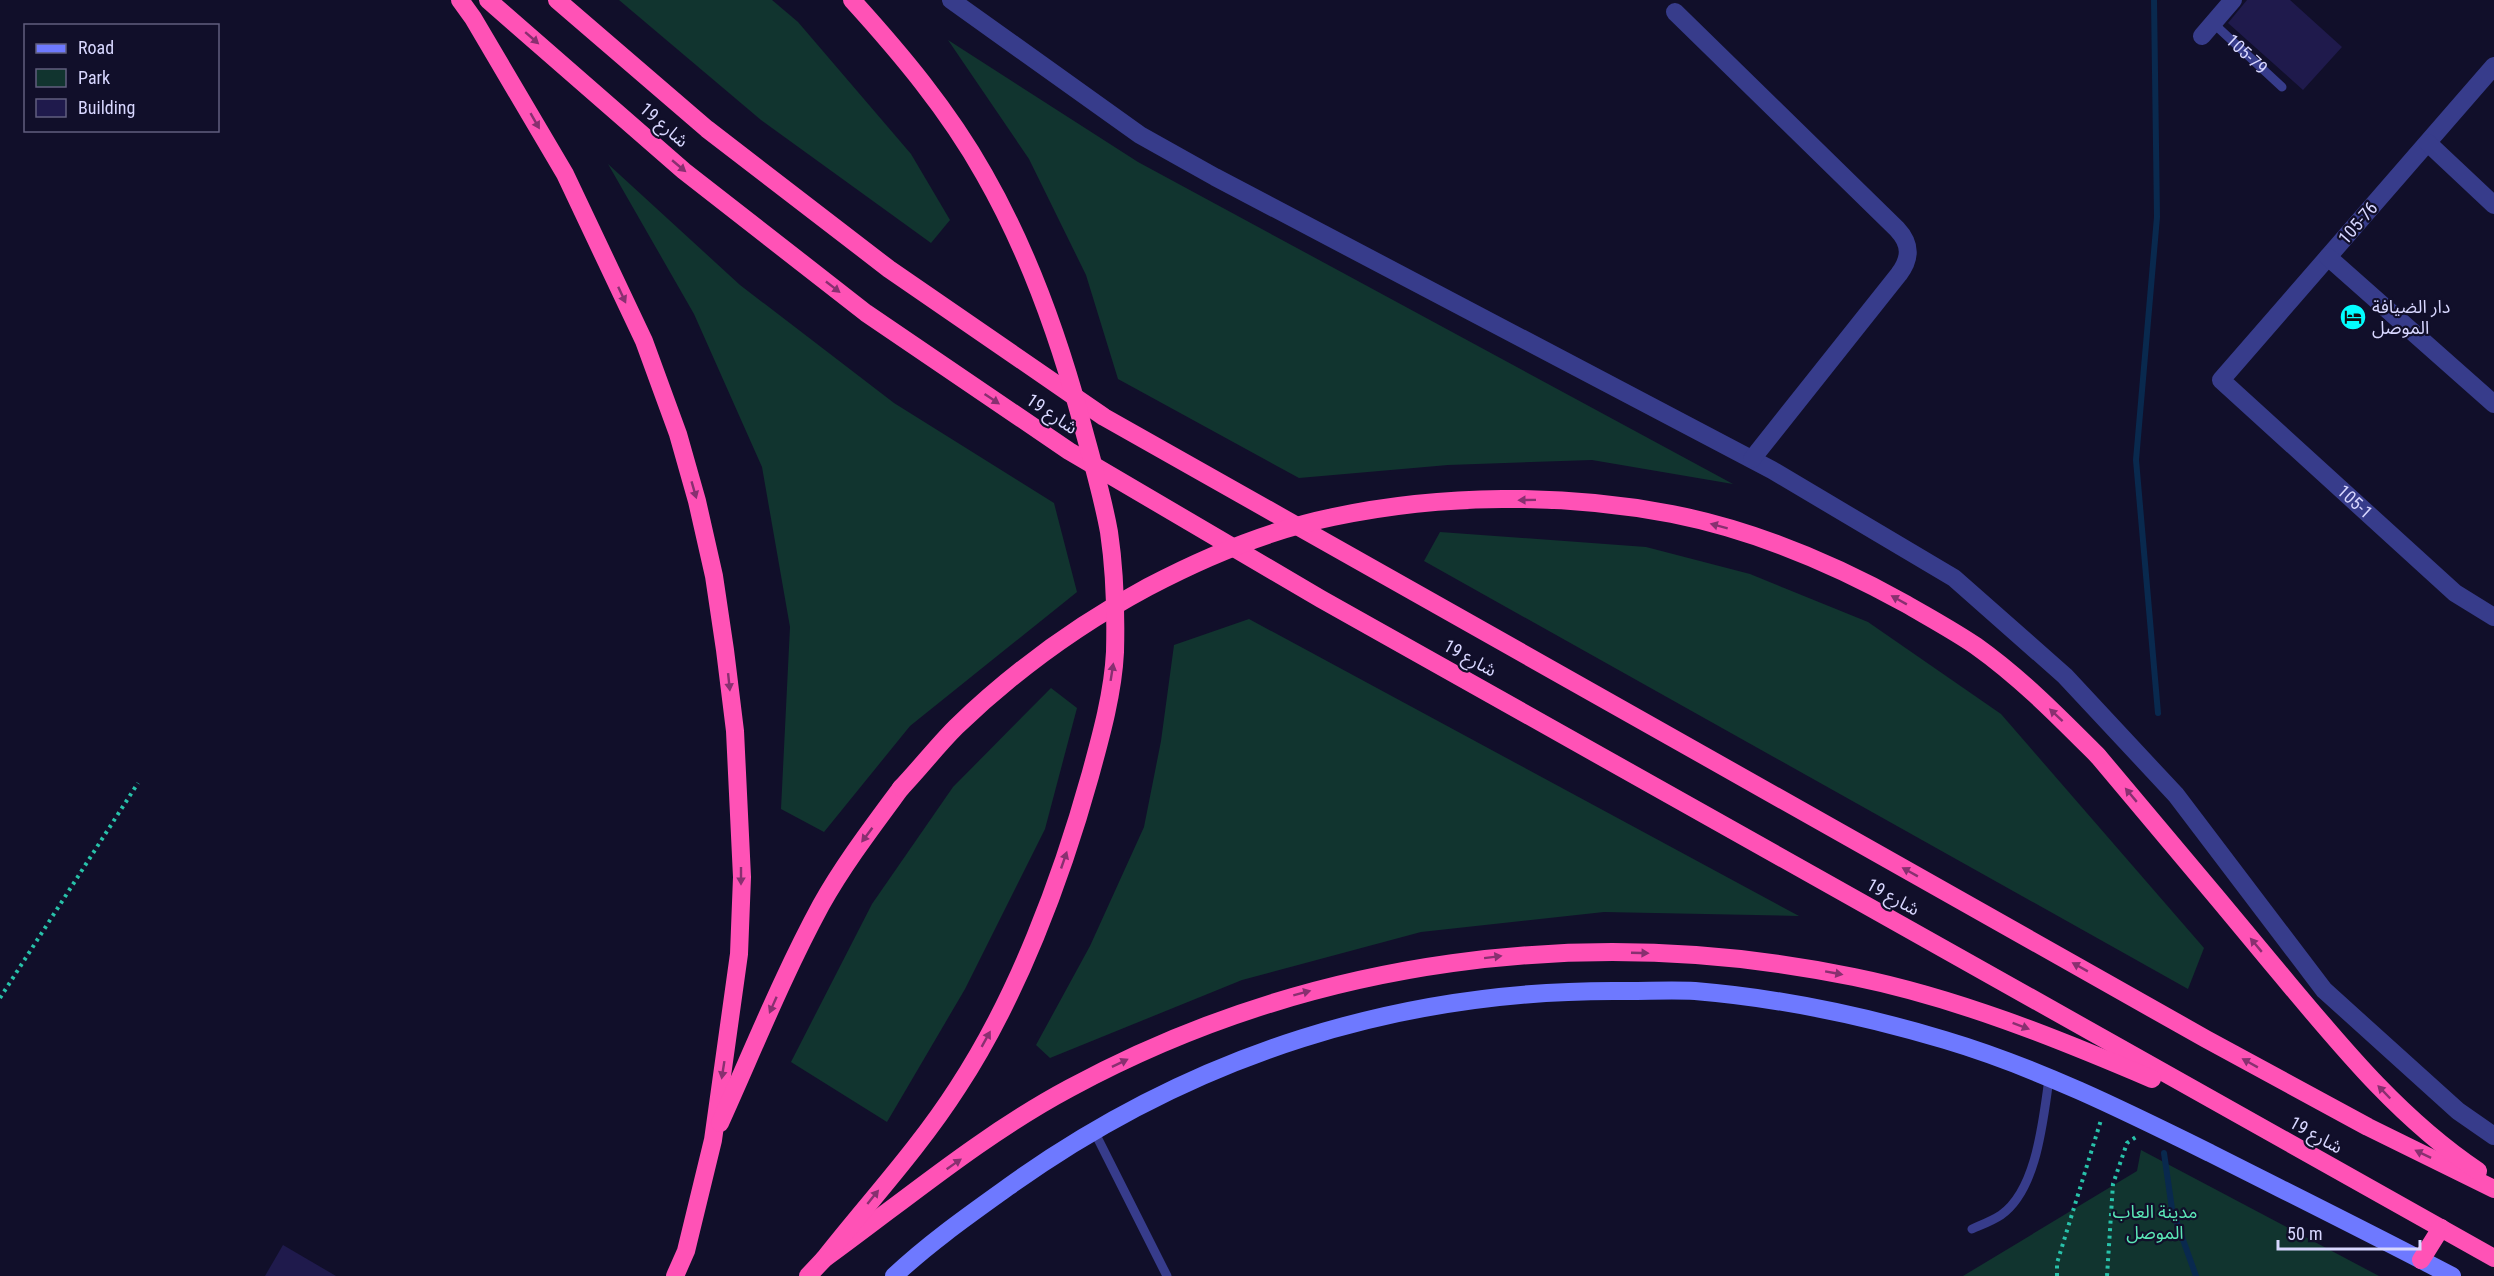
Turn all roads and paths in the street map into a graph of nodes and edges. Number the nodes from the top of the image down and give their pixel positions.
1 (460, 0) edge
2 (488, 0) edge
3 (558, 0) edge
4 (852, 0) edge
5 (951, 0) edge
6 (2234, 0) edge
7 (1675, 12) dead end
8 (2207, 29) joint
9 (2494, 66) edge
10 (2282, 87) dead end
11 (2428, 143) junction
12 (2494, 205) edge
13 (2328, 257) junction
14 (2221, 380) joint
15 (2494, 404) edge
16 (1752, 459) junction
17 (2494, 617) edge
18 (138, 783) dead end
19 (0, 998) edge
20 (2049, 1079) junction
21 (2107, 1102) junction
22 (2230, 1111) junction
23 (2155, 1126) junction
24 (1094, 1131) junction
25 (2494, 1136) edge
26 (713, 1140) junction
27 (2494, 1182) edge
28 (2494, 1189) edge
29 (2441, 1228) junction
30 (1972, 1230) dead end
31 (2494, 1258) edge
32 (824, 1260) junction
33 (2421, 1260) junction
34 (675, 1276) edge
35 (808, 1276) edge
36 (894, 1276) edge
37 (1167, 1276) edge
38 (2057, 1276) edge
39 (2107, 1276) edge
40 (2452, 1276) edge

1 -> 26 highway
2 -> 22 highway, شارع 19
28 -> 3 highway, شارع 19
32 -> 4 highway, bridge
5 - 16 street
6 - 8 street, 105-79
7 - 16 street
8 - 10 lane, 105-79
9 - 11 street, 105-76
11 - 12 street
11 - 13 street, 105-76
13 - 14 street, 105-76
13 - 15 street
14 - 17 street, 105-1
16 - 25 street
18 - 19 path
20 - 21 main road
20 - 24 main road
20 - 30 lane
21 - 23 main road
21 - 38 path
22 - 29 highway, شارع 19
32 -> 22 highway, bridge
23 - 33 main road
23 - 39 path
24 - 36 main road
24 - 37 lane
27 -> 26 highway, bridge
26 - 34 highway
29 - 31 highway, شارع 19
29 - 33 highway
32 - 35 highway
33 - 40 main road

